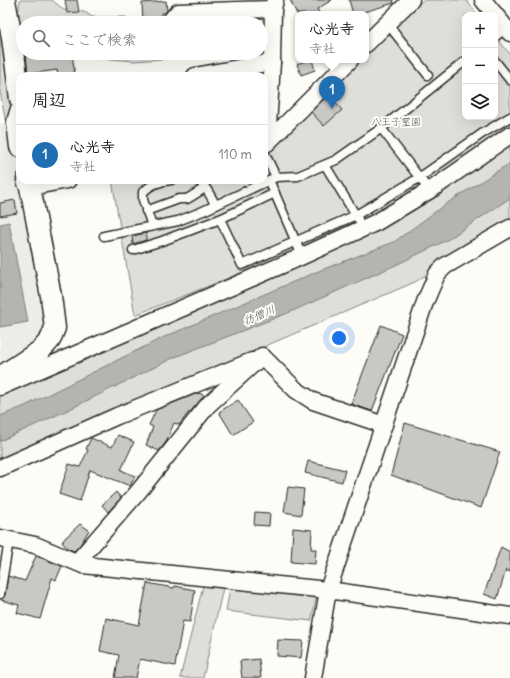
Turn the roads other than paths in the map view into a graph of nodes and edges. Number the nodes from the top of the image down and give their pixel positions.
1 (5, 0) edge
2 (411, 0) edge
3 (482, 0) edge
4 (274, 5) edge
5 (175, 16) edge
6 (387, 23) junction
7 (504, 33) edge
8 (369, 41) edge
9 (272, 62) junction
10 (347, 63) edge
11 (462, 63) edge
12 (498, 65) edge
13 (16, 72) edge
14 (217, 72) edge
15 (428, 75) dead end
16 (510, 80) edge
17 (268, 92) edge
18 (510, 117) edge
19 (381, 128) junction
20 (510, 135) edge
21 (268, 143) edge
22 (268, 160) edge
23 (324, 165) junction
24 (272, 178) junction
25 (268, 180) edge
26 (28, 184) edge
27 (158, 184) edge
28 (202, 184) edge
29 (260, 184) edge
30 (424, 184) junction
31 (205, 188) junction
32 (275, 192) junction
33 (216, 205) junction
34 (146, 211) junction
35 (220, 219) junction
36 (360, 221) junction
37 (152, 226) junction
38 (510, 228) edge
39 (104, 236) dead end
40 (295, 242) junction
41 (132, 250) dead end
42 (302, 256) junction
43 (262, 356) junction
44 (0, 377) edge
45 (0, 387) edge
46 (384, 425) junction
47 (0, 468) edge
48 (4, 539) edge
49 (77, 562) junction
50 (328, 590) junction
51 (0, 594) edge
52 (510, 616) edge
53 (313, 678) edge

1 - 13 street
2 - 6 street
3 - 7 street
4 - 5 street
4 - 9 street
6 - 8 street
6 - 15 lane
9 - 14 street
9 - 17 street
10 - 21 street
11 - 19 lane
12 - 16 lane
18 - 30 lane
19 - 23 lane
19 - 30 lane
20 - 30 street
22 - 24 lane
23 - 24 lane
23 - 36 lane
24 - 25 lane
24 - 32 lane
26 - 44 street
27 - 34 lane
28 - 31 lane
29 - 33 lane
30 - 36 street
31 - 33 lane
31 - 34 lane
32 - 35 lane
32 - 40 lane
33 - 37 lane
34 - 37 lane
35 - 40 lane
35 - 41 lane
36 - 40 lane
36 - 42 street
37 - 39 lane
38 - 46 street
40 - 42 lane
42 - 45 street
43 - 46 street
43 - 47 street
43 - 49 street
46 - 50 street
48 - 49 street
48 - 51 lane
49 - 50 street
50 - 52 street
50 - 53 street

